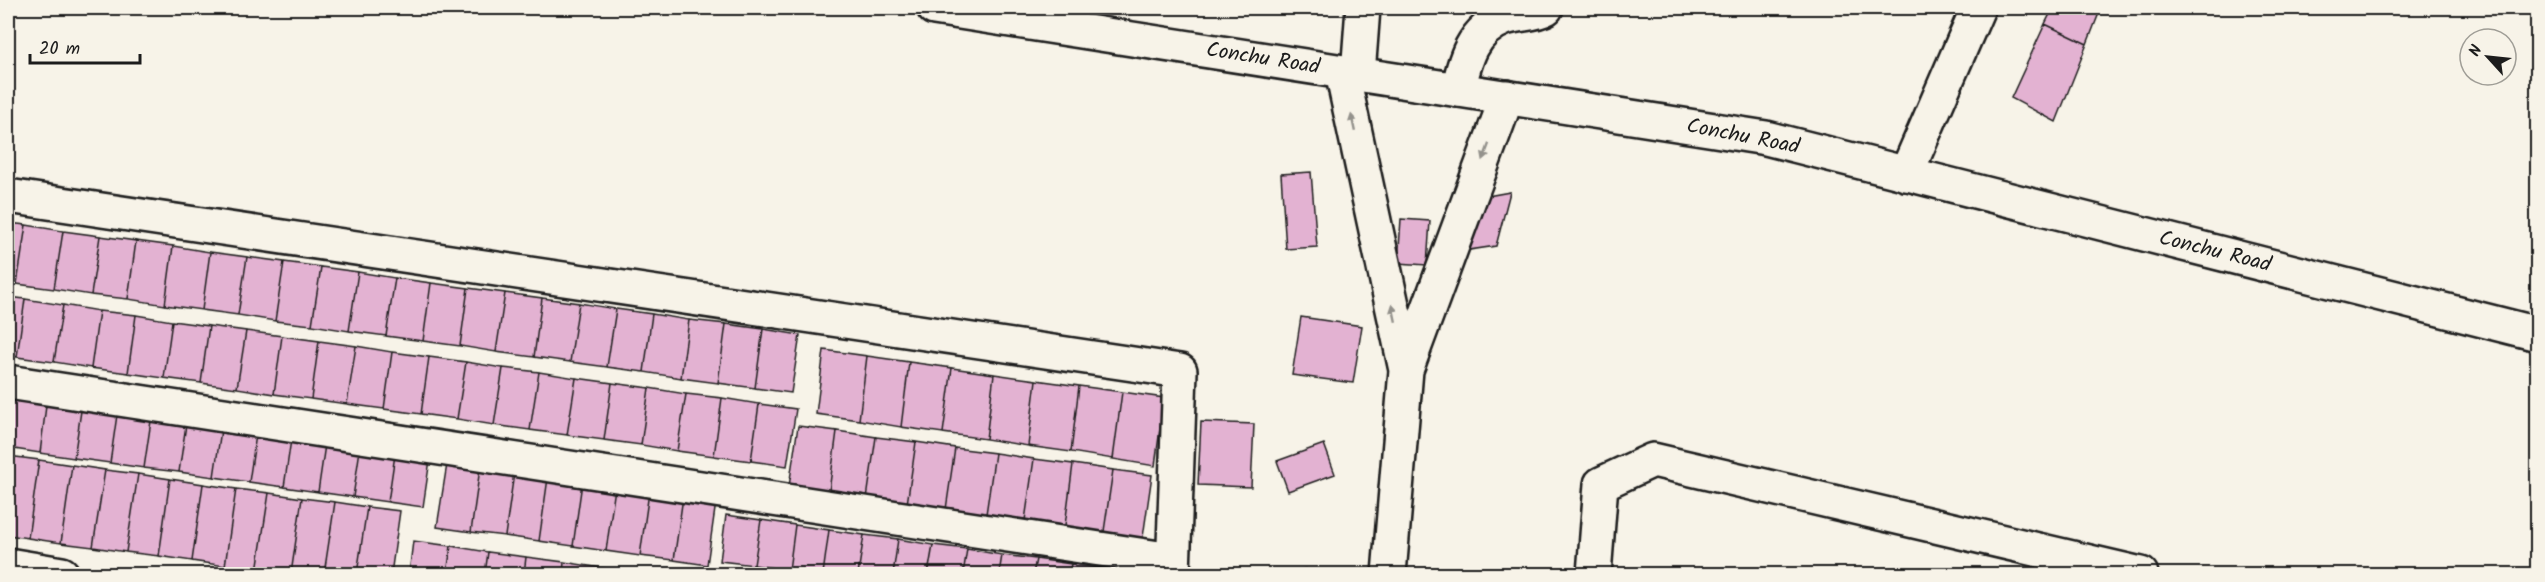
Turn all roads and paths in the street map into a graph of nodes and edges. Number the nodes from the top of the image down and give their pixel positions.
1 (934, 8) edge
2 (1363, 8) edge
3 (1546, 8) edge
4 (1978, 8) edge
5 (1350, 73) junction
6 (1458, 90) junction
7 (1507, 98) junction
8 (1906, 174) junction
9 (8, 196) edge
10 (2538, 334) edge
11 (1406, 370) junction
12 (8, 382) edge
13 (8, 565) edge
14 (1173, 567) edge
15 (62, 574) edge
16 (1389, 574) edge
17 (1594, 574) edge
18 (2140, 574) edge

1 - 5 street, Conchu Road
2 - 5 street
3 - 6 street
4 - 8 street
5 - 6 street, Conchu Road
11 -> 5 street
6 - 7 street, Conchu Road
7 - 8 street, Conchu Road
7 -> 11 street
8 - 10 street, Conchu Road
9 - 14 street
11 - 16 street
12 - 14 street
13 - 15 street
17 - 18 street

